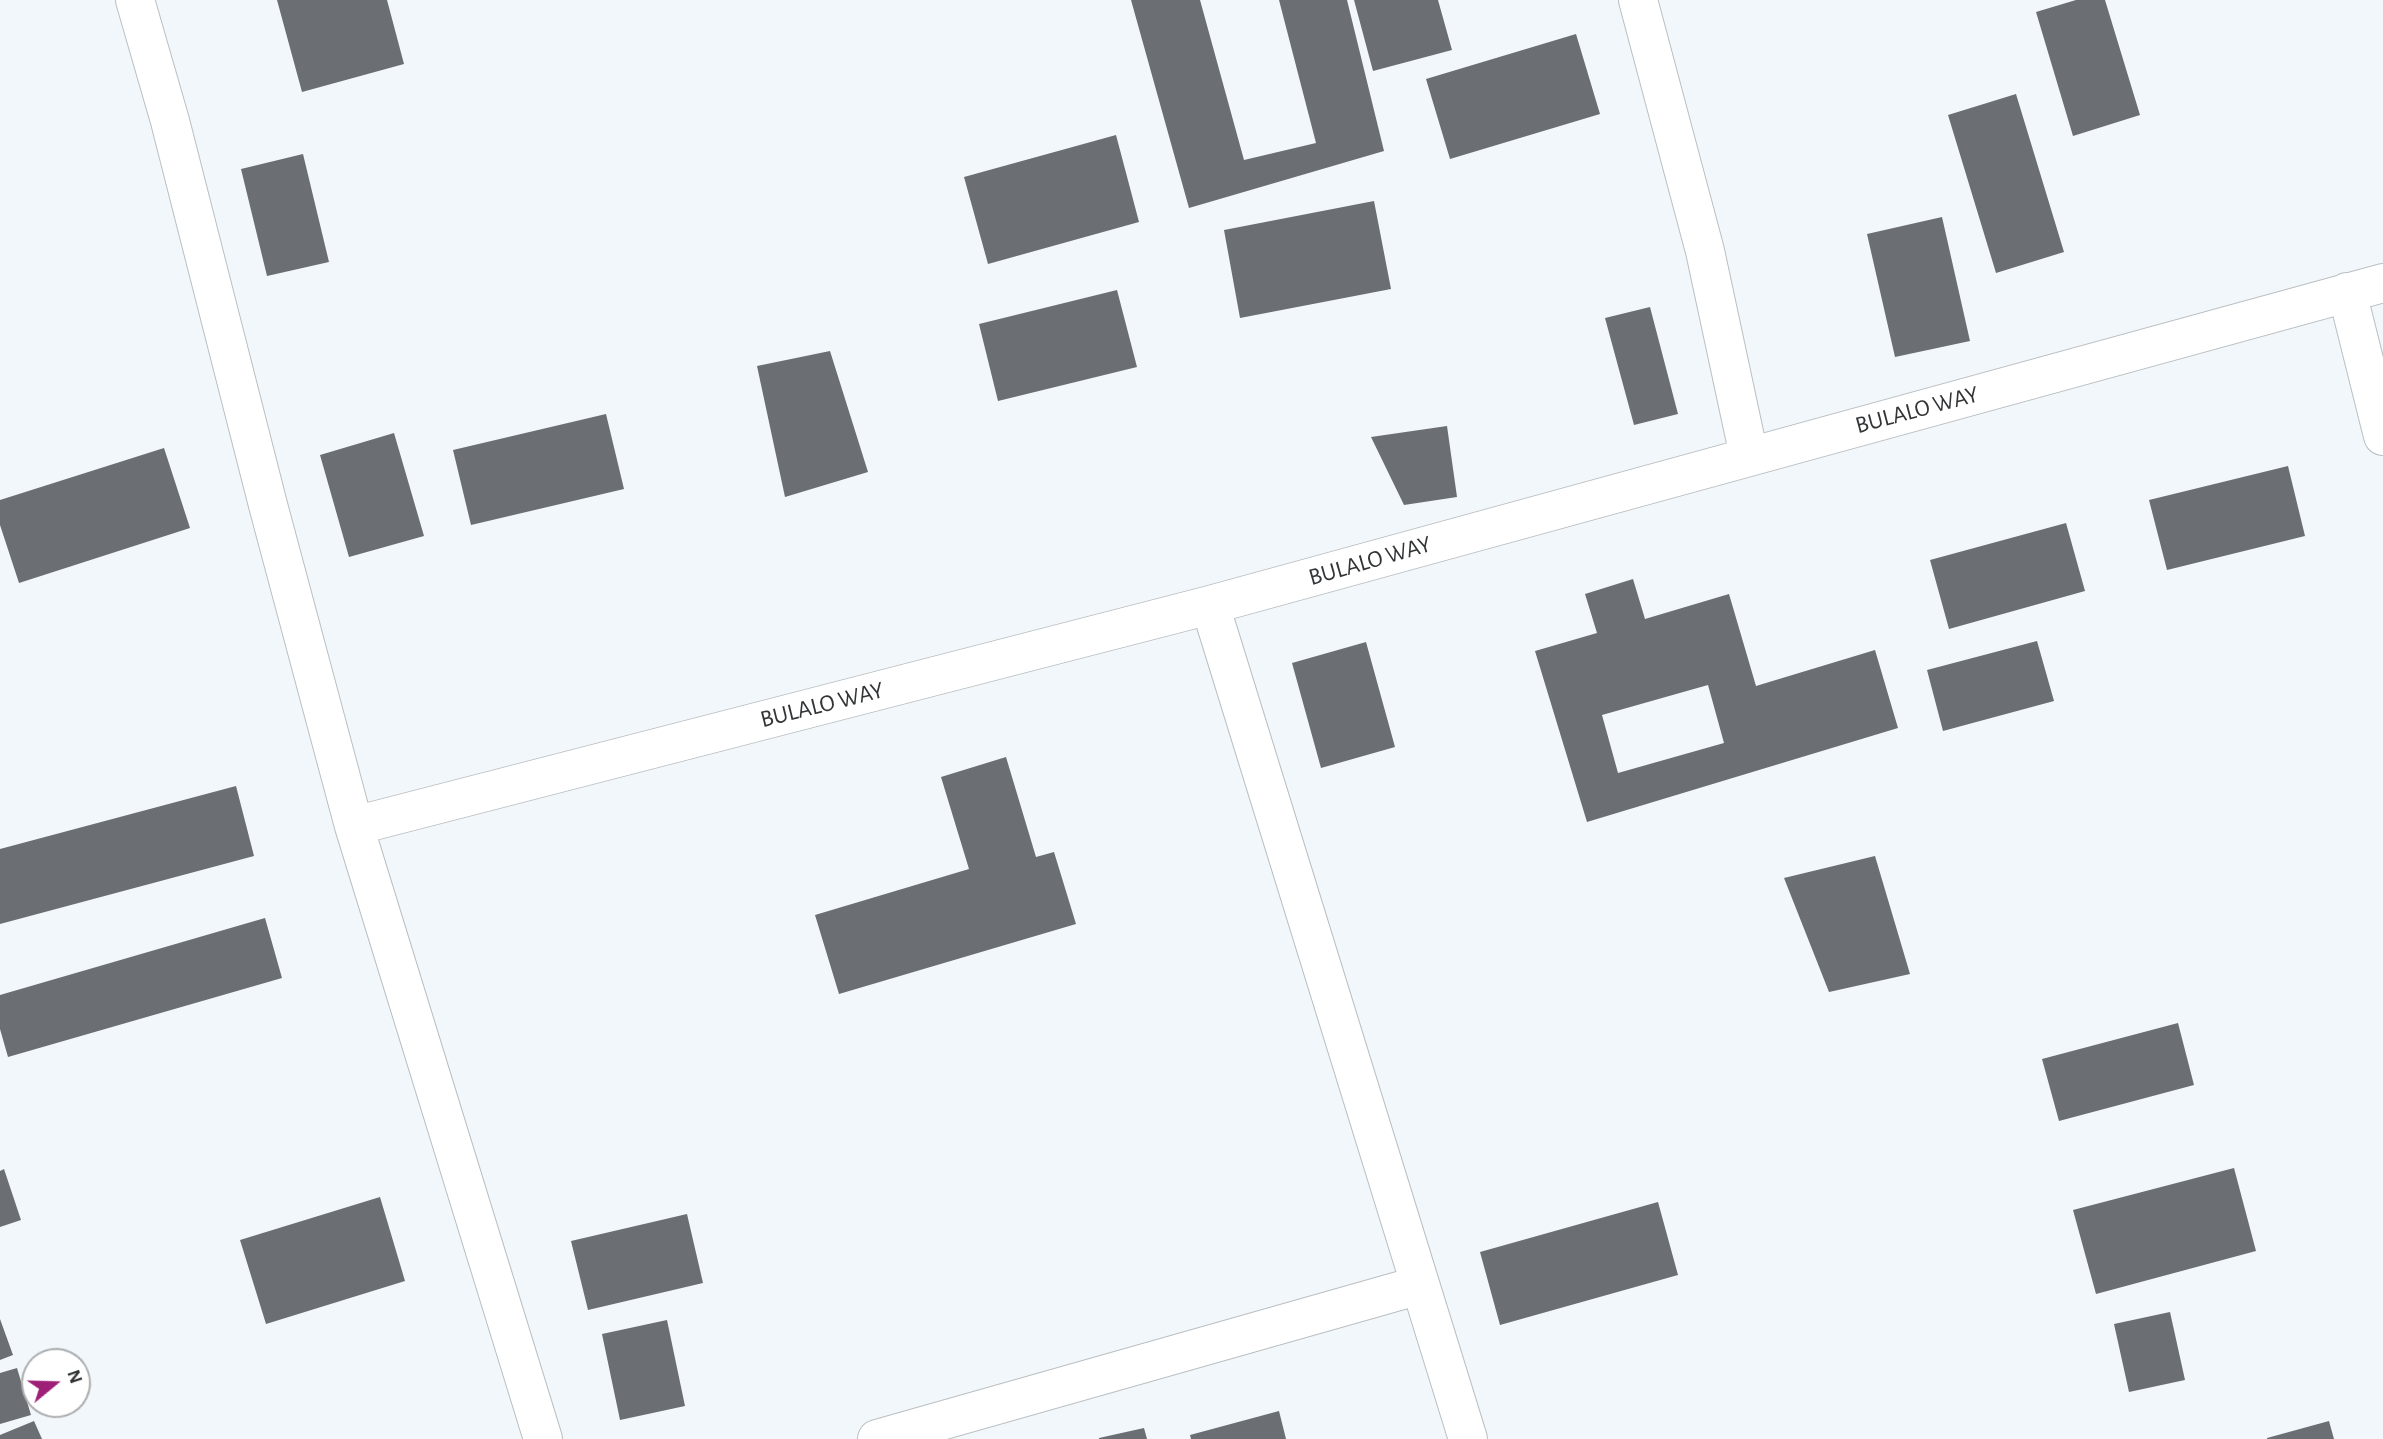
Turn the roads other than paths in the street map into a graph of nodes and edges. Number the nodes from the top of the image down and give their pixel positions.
1 (135, 0) edge
2 (1638, 0) edge
3 (2365, 287) edge
4 (2383, 436) edge
5 (1749, 456) junction
6 (1210, 605) junction
7 (354, 826) junction
8 (1420, 1285) junction
9 (543, 1439) edge
10 (877, 1439) edge
11 (1468, 1439) edge

1 - 7 street
2 - 5 street
3 - 4 street
3 - 5 street, BULALO WAY
5 - 6 street, BULALO WAY
6 - 7 street, BULALO WAY
6 - 8 street
7 - 9 street
8 - 10 street
8 - 11 street

